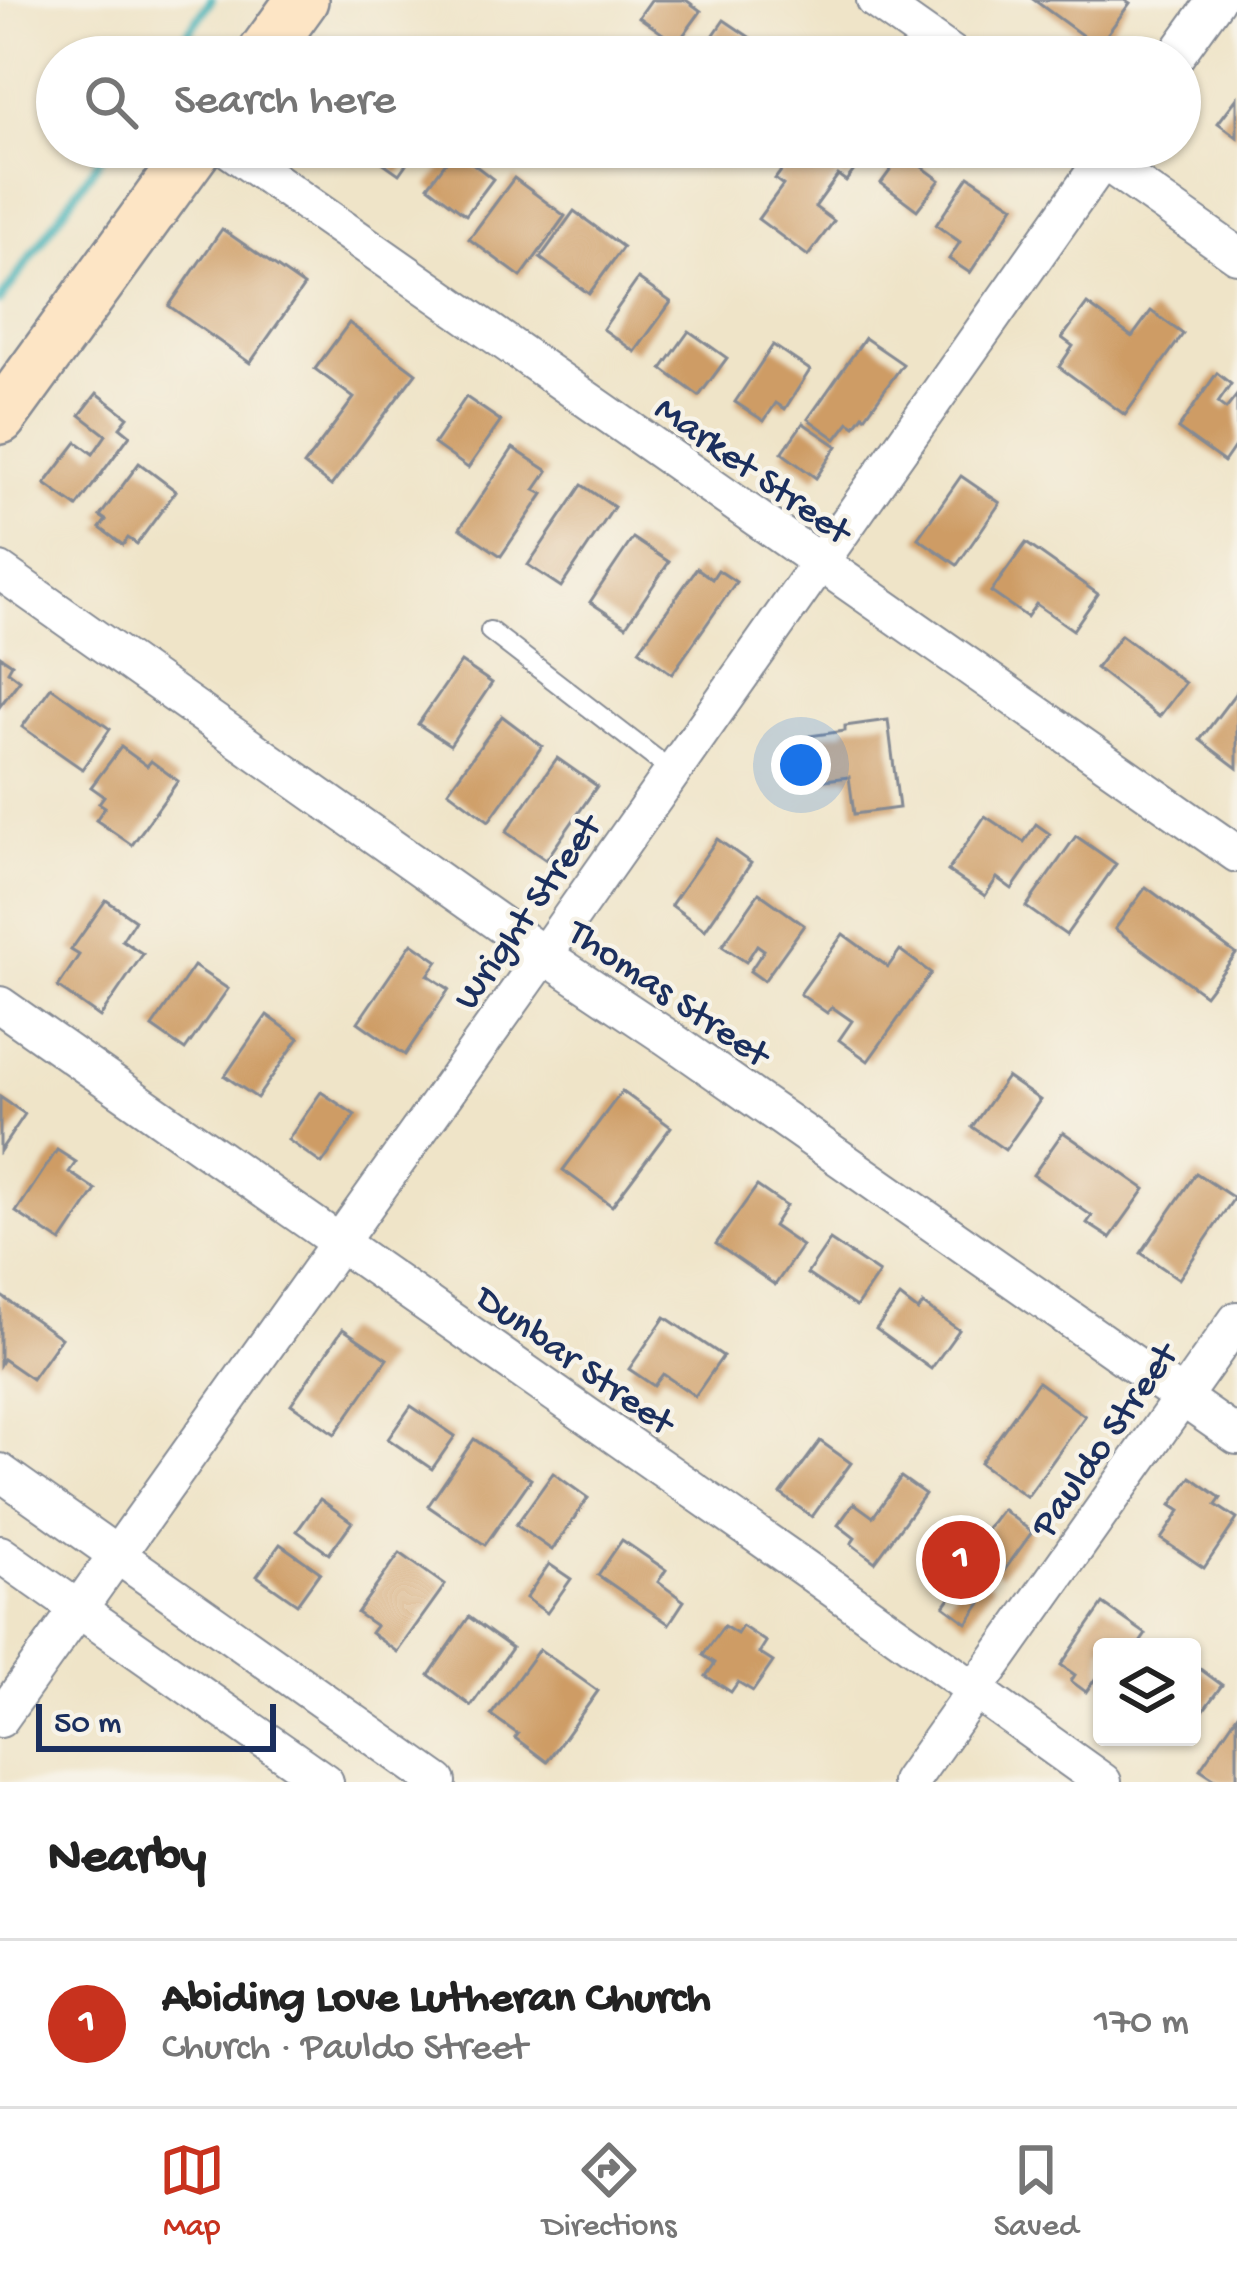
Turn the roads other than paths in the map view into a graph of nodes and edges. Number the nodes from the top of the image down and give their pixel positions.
1 (302, 0) edge
2 (875, 0) edge
3 (1216, 0) edge
4 (276, 36) edge
5 (926, 36) edge
6 (1190, 36) edge
7 (181, 168) edge
8 (256, 168) edge
9 (1087, 168) edge
10 (1122, 168) edge
11 (1237, 255) edge
12 (0, 418) edge
13 (820, 563) junction
14 (0, 571) edge
15 (490, 631) dead end
16 (673, 772) junction
17 (1237, 854) edge
18 (544, 955) junction
19 (0, 1005) edge
20 (340, 1242) junction
21 (1237, 1320) edge
22 (1181, 1396) junction
23 (1237, 1436) edge
24 (0, 1472) edge
25 (0, 1554) edge
26 (117, 1554) junction
27 (79, 1608) junction
28 (974, 1691) junction
29 (0, 1719) edge
30 (325, 1782) edge
31 (438, 1782) edge
32 (910, 1782) edge
33 (1103, 1782) edge

1 - 4 street
2 - 5 street
3 - 6 street
7 - 12 street
8 - 13 street, Market Street
9 - 13 street, Wright Street
10 - 11 street
13 - 16 street, Wright Street
13 - 17 street, Market Street
14 - 18 street, Thomas Street
15 - 16 lane
16 - 18 street, Wright Street
18 - 20 street, Wright Street
18 - 22 street, Thomas Street
19 - 20 street, Dunbar Street
20 - 26 street, Wright Street
20 - 28 street, Dunbar Street
21 - 22 street, Pauldo Street
22 - 23 street, Thomas Street
22 - 28 street, Pauldo Street
24 - 26 street
25 - 27 street
26 - 27 street, Wright Street
26 - 31 street
27 - 29 street, Wright Street
27 - 30 street
28 - 32 street, Pauldo Street
28 - 33 street, Dunbar Street

